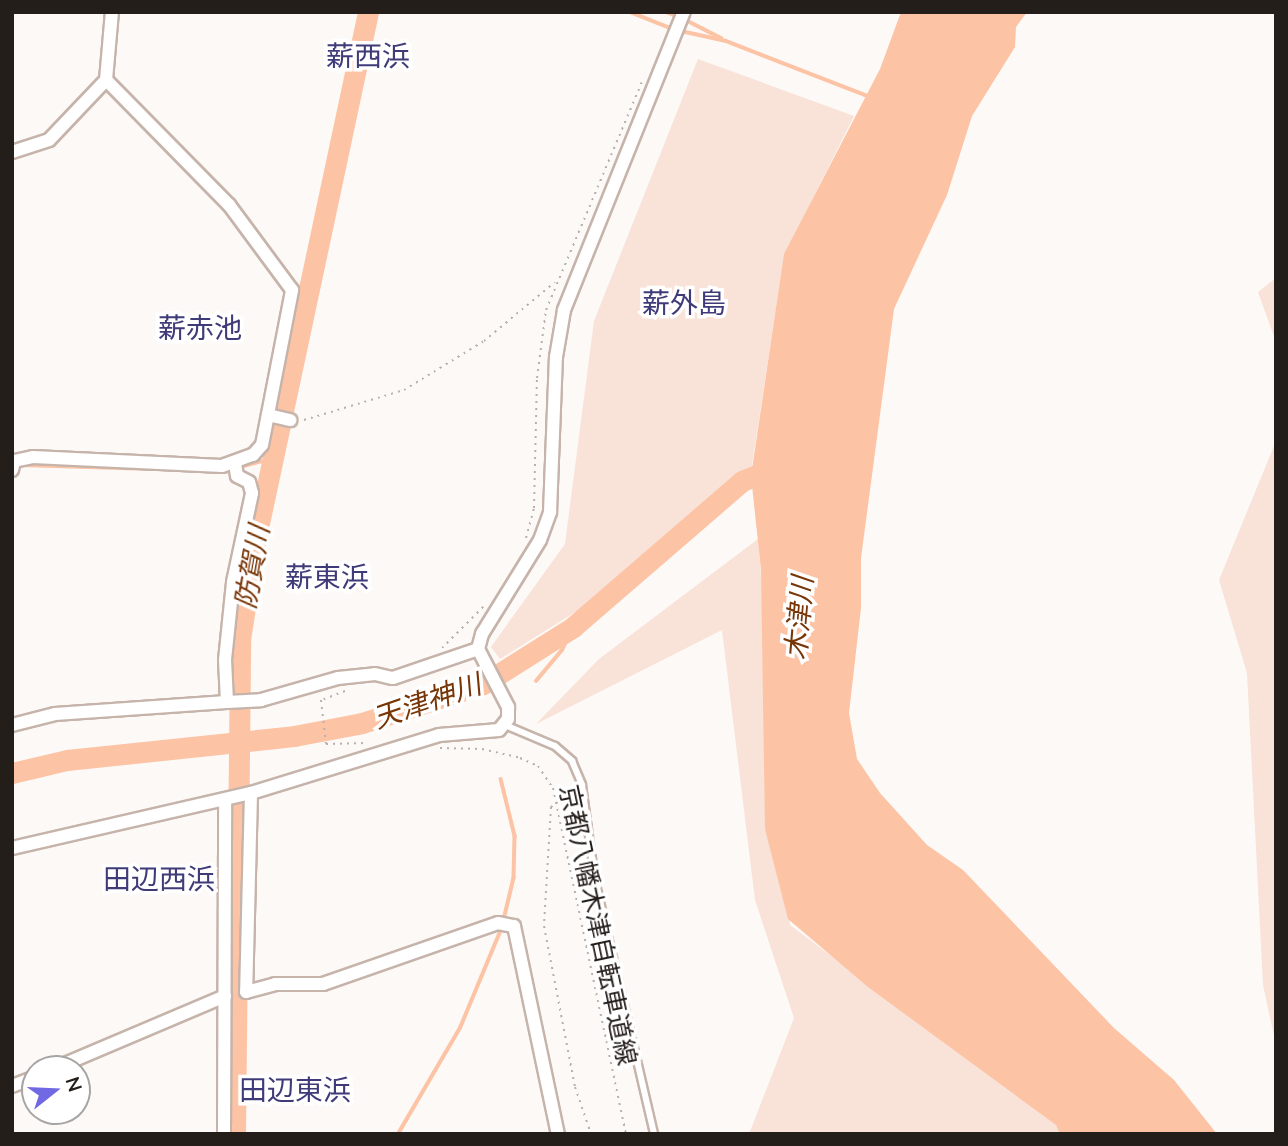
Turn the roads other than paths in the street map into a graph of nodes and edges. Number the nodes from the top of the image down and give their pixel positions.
1 (113, 12) edge
2 (684, 12) edge
3 (106, 80) junction
4 (12, 152) edge
5 (271, 416) junction
6 (290, 420) road end
7 (235, 463) junction
8 (12, 470) edge
9 (478, 649) junction
10 (227, 702) junction
11 (12, 725) edge
12 (505, 725) junction
13 (251, 793) junction
14 (225, 800) junction
15 (12, 848) edge
16 (225, 996) junction
17 (86, 1055) edge
18 (224, 1134) edge
19 (558, 1134) edge
20 (654, 1134) edge

1 - 3 street
2 - 9 street
3 - 4 street
3 - 5 street
5 - 6 street
5 - 7 street
7 - 8 street
7 - 10 street
9 - 10 street
9 - 12 street
10 - 11 street
12 - 13 street
12 - 20 lane
13 - 14 street
13 - 19 street
14 - 15 street
14 - 16 street
16 - 17 street
16 - 18 street

